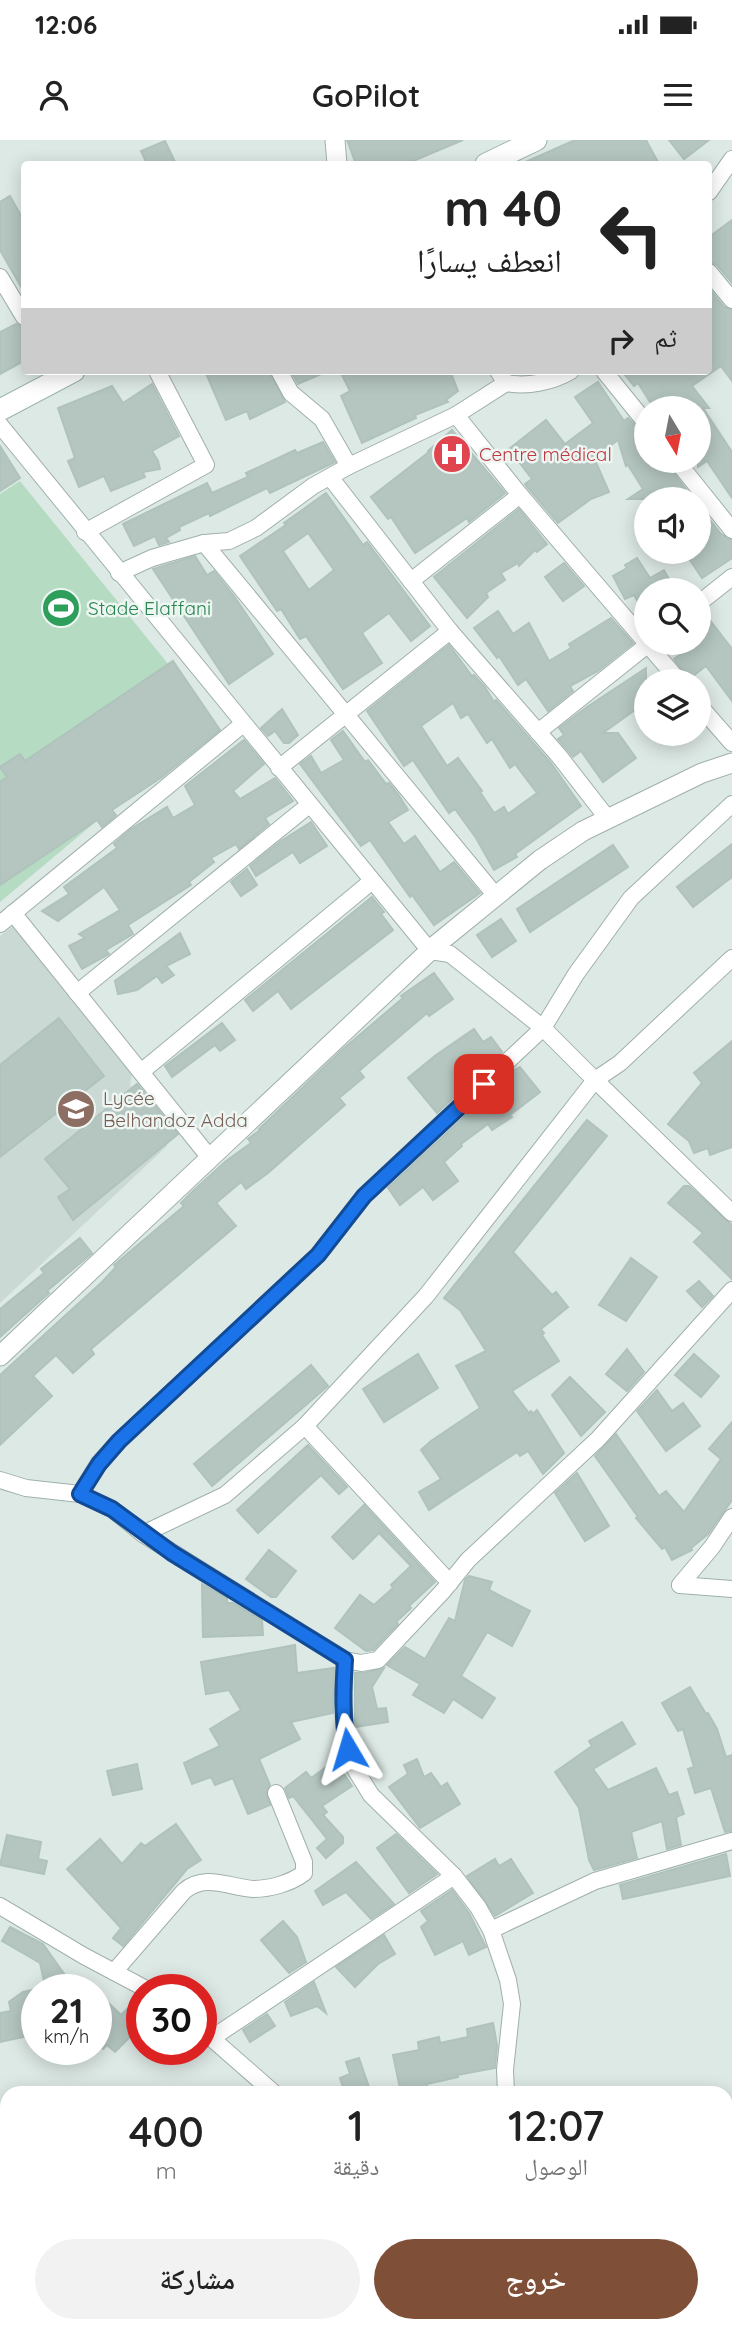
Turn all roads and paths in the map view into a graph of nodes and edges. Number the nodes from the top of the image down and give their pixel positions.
1 (335, 140) edge
2 (536, 140) edge
3 (732, 159) edge
4 (337, 161) edge
5 (492, 161) edge
6 (712, 188) edge
7 (712, 276) edge
8 (0, 277) edge
9 (732, 300) edge
10 (21, 312) edge
11 (61, 375) edge
12 (159, 375) edge
13 (281, 375) edge
14 (564, 375) edge
15 (607, 375) edge
16 (502, 377) edge
17 (634, 408) edge
18 (0, 410) edge
19 (456, 415) junction
20 (0, 425) edge
21 (349, 466) junction
22 (686, 473) edge
23 (330, 477) junction
24 (520, 495) junction
25 (732, 530) edge
26 (85, 532) junction
27 (204, 543) junction
28 (119, 573) junction
29 (732, 577) edge
30 (411, 581) junction
31 (711, 594) edge
32 (634, 626) edge
33 (450, 631) junction
34 (634, 655) edge
35 (658, 655) edge
36 (670, 669) edge
37 (346, 715) junction
38 (711, 719) edge
39 (243, 724) junction
40 (538, 732) junction
41 (732, 743) edge
42 (732, 763) edge
43 (279, 768) junction
44 (732, 804) edge
45 (309, 805) junction
46 (608, 819) junction
47 (372, 881) junction
48 (496, 896) junction
49 (13, 913) junction
50 (0, 924) edge
51 (429, 951) junction
52 (732, 958) edge
53 (77, 993) junction
54 (543, 1028) junction
55 (141, 1072) junction
56 (595, 1080) junction
57 (210, 1158) junction
58 (732, 1213) edge
59 (732, 1290) edge
60 (0, 1356) edge
61 (305, 1426) junction
62 (0, 1480) edge
63 (80, 1494) junction
64 (732, 1517) edge
65 (143, 1534) junction
66 (450, 1583) junction
67 (732, 1589) edge
68 (345, 1660) junction
69 (276, 1793) dead end
70 (732, 1841) edge
71 (454, 1875) junction
72 (0, 1906) edge
73 (491, 1930) junction
74 (114, 1972) junction
75 (126, 1978) edge
76 (217, 2027) edge
77 (217, 2044) edge
78 (266, 2086) edge
79 (506, 2086) edge

1 - 4 street
2 - 5 main road
3 - 6 street
7 - 9 street
8 - 10 street
11 - 18 main road
12 - 26 street
13 - 21 street
14 - 16 street
15 - 17 street
16 - 19 street
19 - 21 street
19 - 24 street
20 - 26 street
21 - 23 street
22 - 25 street
23 - 27 street
23 - 30 street
24 - 30 street
24 - 32 street
26 - 28 street
27 - 28 street
27 - 37 street
28 - 39 street
29 - 31 street
30 - 33 street
33 - 37 street
33 - 40 street
34 - 40 street
35 - 36 street
37 - 43 street
37 - 48 street
38 - 41 street
39 - 43 street
39 - 49 street
40 - 46 street
42 - 46 street
43 - 45 street
44 - 54 street
45 - 47 street
45 - 53 street
46 - 48 street
47 - 51 street
47 - 55 street
48 - 51 street
49 - 50 street
49 - 53 street
51 - 54 street
51 - 57 street
52 - 56 street
53 - 55 street
54 - 56 street
54 - 63 street
55 - 57 street
56 - 58 street
56 - 61 street
57 - 60 street
59 - 66 street
61 - 65 street
61 - 66 street
62 - 63 street
63 - 65 street
64 - 67 street
65 - 68 street
66 - 68 street
68 - 71 street
69 - 74 street
70 - 73 street
71 - 73 street
71 - 76 street
72 - 74 street
73 - 79 street
74 - 75 street
77 - 78 street

